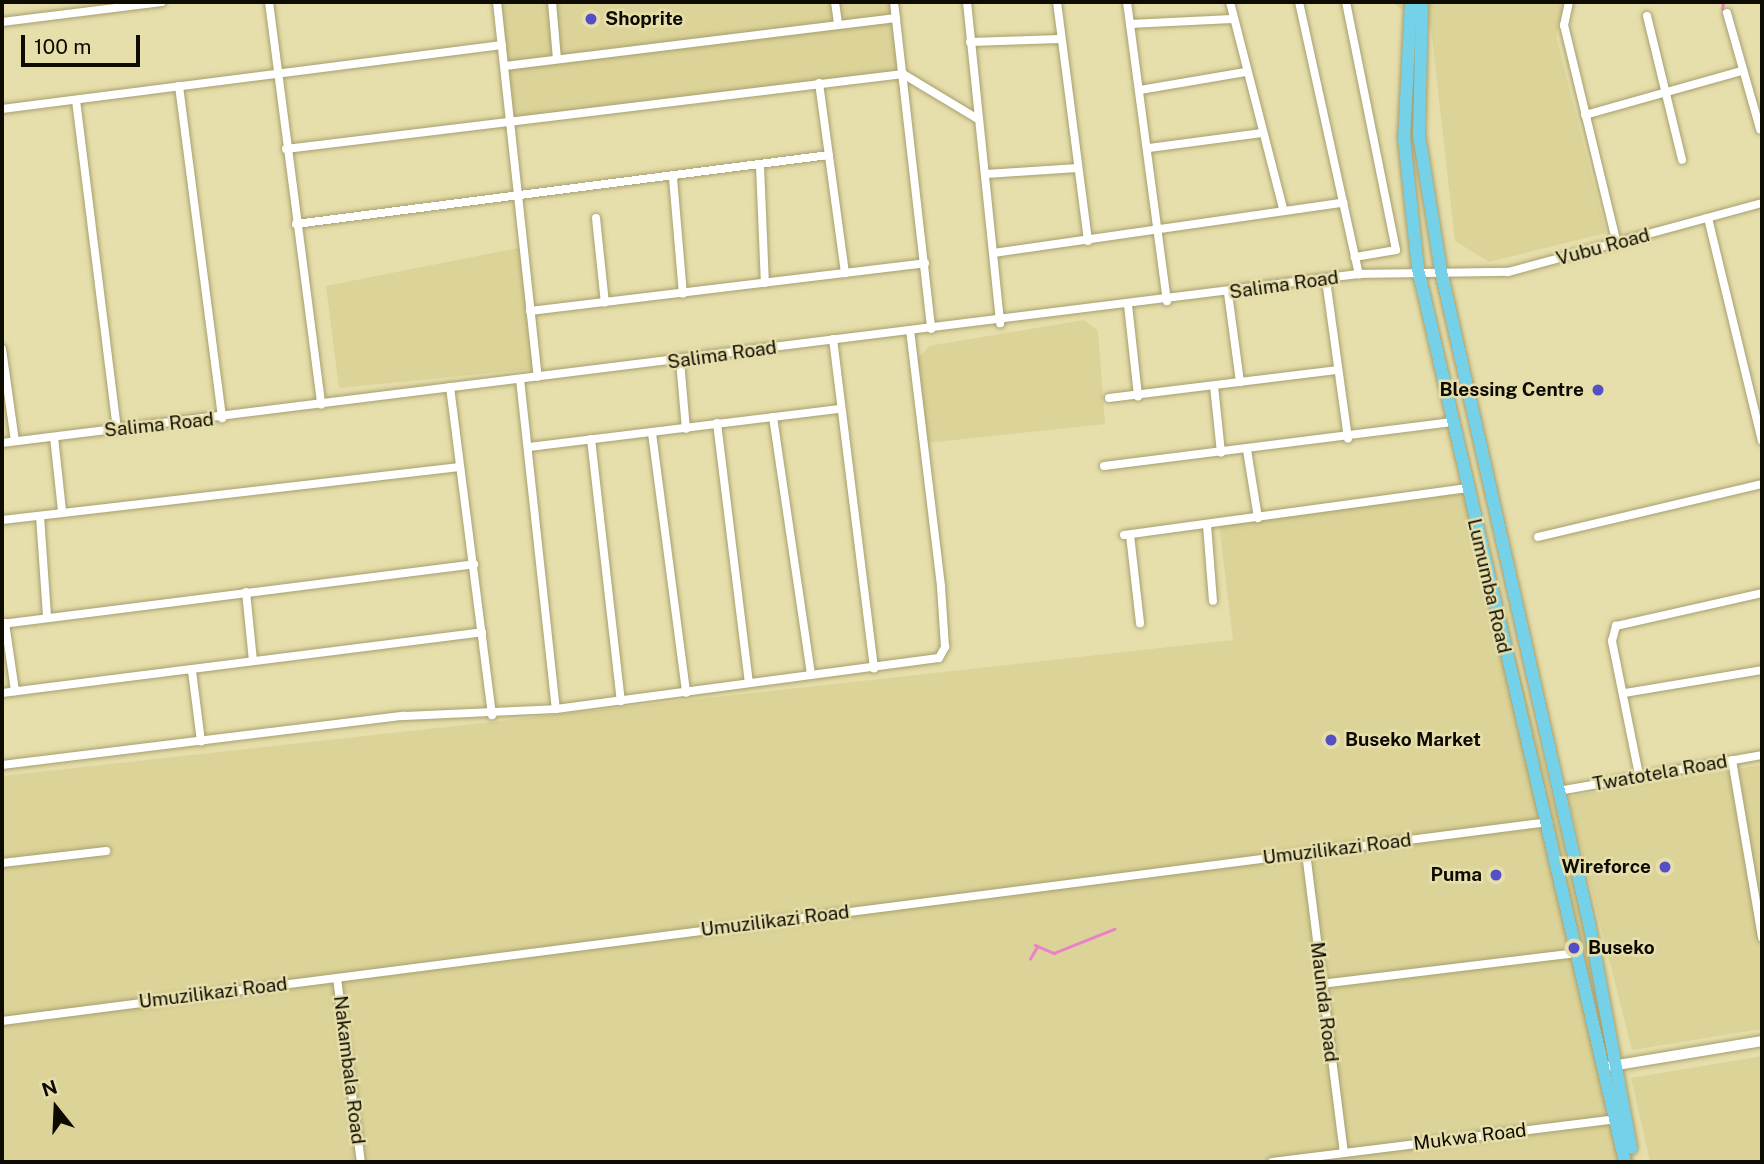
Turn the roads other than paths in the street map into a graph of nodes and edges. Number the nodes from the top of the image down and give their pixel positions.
1 (162, 2) edge
2 (269, 2) edge
3 (497, 2) edge
4 (552, 2) edge
5 (835, 2) edge
6 (894, 2) edge
7 (967, 2) edge
8 (1057, 2) edge
9 (1127, 2) edge
10 (1230, 2) edge
11 (1299, 2) edge
12 (1346, 2) edge
13 (1411, 2) edge
14 (1422, 2) edge
15 (1569, 2) edge
16 (1727, 13) dead end
17 (1647, 16) dead end
18 (896, 18) junction
19 (1232, 19) junction
20 (2, 22) edge
21 (838, 24) junction
22 (1130, 24) junction
23 (1060, 39) junction
24 (970, 41) junction
25 (502, 46) junction
26 (557, 59) junction
27 (505, 66) junction
28 (1742, 71) junction
29 (1245, 72) junction
30 (278, 74) junction
31 (903, 74) junction
32 (819, 83) junction
33 (179, 86) junction
34 (1140, 90) junction
35 (1667, 92) junction
36 (76, 100) junction
37 (2, 109) edge
38 (1585, 115) junction
39 (978, 119) junction
40 (511, 120) junction
41 (1760, 129) dead end
42 (1262, 133) junction
43 (1149, 148) junction
44 (286, 149) junction
45 (829, 155) junction
46 (1682, 160) dead end
47 (760, 166) junction
48 (1078, 168) junction
49 (986, 174) junction
50 (673, 178) junction
51 (519, 195) junction
52 (1343, 203) junction
53 (1762, 203) edge
54 (1283, 209) junction
55 (596, 218) dead end
56 (1708, 218) junction
57 (296, 225) junction
58 (1158, 229) junction
59 (1088, 241) junction
60 (1617, 244) junction
61 (994, 253) junction
62 (1355, 257) junction
63 (925, 263) junction
64 (1418, 269) junction
65 (1441, 271) junction
66 (845, 273) junction
67 (1359, 274) junction
68 (1326, 280) junction
69 (765, 283) junction
70 (1228, 293) junction
71 (683, 294) junction
72 (1167, 301) junction
73 (605, 303) junction
74 (1128, 306) junction
75 (530, 311) junction
76 (1000, 323) junction
77 (931, 329) junction
78 (910, 331) junction
79 (832, 339) junction
80 (2, 349) edge
81 (680, 361) junction
82 (1338, 370) junction
83 (538, 377) junction
84 (520, 379) junction
85 (1240, 382) junction
86 (1214, 386) junction
87 (450, 387) junction
88 (1138, 396) junction
89 (1109, 398) dead end
90 (321, 405) junction
91 (838, 409) junction
92 (773, 417) junction
93 (222, 418) junction
94 (1452, 422) junction
95 (717, 423) junction
96 (117, 429) junction
97 (686, 429) junction
98 (652, 433) junction
99 (54, 437) junction
100 (1348, 438) junction
101 (591, 439) junction
102 (1762, 441) edge
103 (15, 442) junction
104 (2, 443) edge
105 (529, 447) junction
106 (1247, 450) junction
107 (1221, 453) junction
108 (1104, 466) dead end
109 (460, 467) junction
110 (1762, 484) edge
111 (1466, 488) junction
112 (62, 510) junction
113 (40, 516) junction
114 (1258, 518) junction
115 (2, 520) edge
116 (1207, 524) junction
117 (1538, 537) dead end
118 (474, 564) junction
119 (246, 592) junction
120 (1762, 593) edge
121 (1213, 601) dead end
122 (47, 617) junction
123 (4, 624) edge
124 (1140, 624) dead end
125 (482, 632) junction
126 (253, 660) junction
127 (874, 668) junction
128 (192, 670) junction
129 (1762, 670) edge
130 (811, 674) junction
131 (749, 682) junction
132 (15, 691) junction
133 (2, 693) edge
134 (685, 693) junction
135 (1625, 693) junction
136 (621, 701) junction
137 (556, 709) junction
138 (492, 715) junction
139 (201, 741) junction
140 (1762, 755) edge
141 (1732, 760) junction
142 (2, 765) edge
143 (1639, 775) junction
144 (1558, 791) junction
145 (1548, 822) junction
146 (106, 851) dead end
147 (1306, 853) junction
148 (2, 863) edge
149 (1762, 937) edge
150 (1581, 953) junction
151 (337, 978) junction
152 (1321, 984) junction
153 (2, 1021) edge
154 (1762, 1041) edge
155 (1613, 1066) junction
156 (1622, 1119) junction
157 (1344, 1152) junction
158 (361, 1162) edge
159 (1272, 1162) edge
160 (1625, 1162) edge
161 (1633, 1162) edge

1 - 20 street
2 - 30 street
3 - 25 street
4 - 26 street
5 - 21 street
6 - 18 street
7 - 24 street
8 - 23 street
9 - 22 street
10 - 19 street
11 - 52 street
12 - 62 street
13 - 64 main road, Lumumba Road
14 - 65 main road, Lumumba Road
15 - 38 street
16 - 28 street
17 - 35 street
18 - 21 street
18 - 31 street
19 - 22 street
19 - 29 street
21 - 26 street
22 - 34 street
23 - 24 street
23 - 48 street
24 - 39 street
25 - 27 street
25 - 30 street
26 - 27 street
27 - 40 street
28 - 35 street
28 - 41 street
29 - 34 street
29 - 42 street
30 - 33 street
30 - 44 street
31 - 32 street
31 - 39 street
31 - 63 street
32 - 40 street
32 - 45 street
33 - 36 street
33 - 93 street
34 - 43 street
35 - 38 street
35 - 46 street
36 - 37 street
36 - 96 street
38 - 60 street
39 - 49 street
40 - 44 street
40 - 51 street
42 - 43 street
42 - 54 street
43 - 58 street
44 - 57 street
45 - 47 street
45 - 66 street
47 - 50 street
47 - 69 street
48 - 49 street
48 - 59 street
49 - 61 street
50 - 51 street
50 - 71 street
51 - 57 street
51 - 75 street
52 - 54 street
52 - 62 street
53 - 56 street, Vubu Road
54 - 58 street
55 - 73 street
56 - 60 street, Vubu Road
56 - 102 street
57 - 90 street
58 - 59 street
58 - 72 street
59 - 61 street
60 - 65 street, Vubu Road
61 - 76 street
62 - 67 street
63 - 66 street
63 - 77 street
64 - 65 street, Salima Road
64 - 67 street, Salima Road
64 - 94 main road, Lumumba Road
65 - 144 main road, Lumumba Road
66 - 69 street
67 - 68 street, Salima Road
68 - 70 street, Salima Road
68 - 82 street
69 - 71 street
70 - 72 street, Salima Road
70 - 85 street
71 - 73 street
72 - 74 street, Salima Road
73 - 75 street
74 - 76 street, Salima Road
74 - 88 street
75 - 83 street
76 - 77 street, Salima Road
77 - 78 street, Salima Road
78 - 79 street, Salima Road
78 - 127 street
79 - 81 street, Salima Road
79 - 91 street
80 - 103 street
81 - 83 street, Salima Road
81 - 97 street
82 - 85 street
82 - 100 street
83 - 84 street, Salima Road
84 - 87 street, Salima Road
84 - 105 street
85 - 86 street
86 - 88 street
86 - 107 street
87 - 90 street, Salima Road
87 - 109 street
88 - 89 street
90 - 93 street, Salima Road
91 - 92 street
91 - 127 street
92 - 95 street
92 - 130 street
93 - 96 street, Salima Road
94 - 100 street
94 - 111 main road, Lumumba Road
95 - 97 street
95 - 131 street
96 - 99 street, Salima Road
97 - 98 street
98 - 101 street
98 - 134 street
99 - 103 street, Salima Road
99 - 112 street
100 - 106 street
101 - 105 street
101 - 136 street
103 - 104 street, Salima Road
105 - 137 street
106 - 107 street
106 - 114 street
107 - 108 street
109 - 112 street
109 - 118 street
110 - 117 street
111 - 114 street
111 - 145 main road, Lumumba Road
112 - 113 street
113 - 115 street
113 - 122 street
114 - 116 street
116 - 121 street
116 - 124 street
118 - 119 street
118 - 125 street
119 - 122 street
119 - 126 street
120 - 135 street
122 - 123 street
123 - 132 street
125 - 126 street
125 - 138 street
126 - 128 street
127 - 130 street
128 - 132 street
128 - 139 street
129 - 135 street
130 - 131 street
131 - 134 street
132 - 133 street
134 - 136 street
135 - 143 street
136 - 137 street
137 - 138 street
138 - 139 street
139 - 142 street
140 - 141 street, Twatotela Road
141 - 143 street, Twatotela Road
141 - 149 street
143 - 144 street, Twatotela Road
144 - 155 main road, Lumumba Road
145 - 147 street, Umuzilikazi Road
145 - 150 main road, Lumumba Road
146 - 148 street
147 - 151 street, Umuzilikazi Road
147 - 152 street, Maunda Road
150 - 152 street
150 - 155 main road, Lumumba Road
151 - 153 street, Umuzilikazi Road
151 - 158 street, Nakambala Road
152 - 157 street, Maunda Road
154 - 155 street
155 - 156 main road, Lumumba Road
156 - 157 street, Mukwa Road
156 - 160 main road, Lumumba Road
156 - 161 main road, Lumumba Road
157 - 159 street, Mukwa Road

